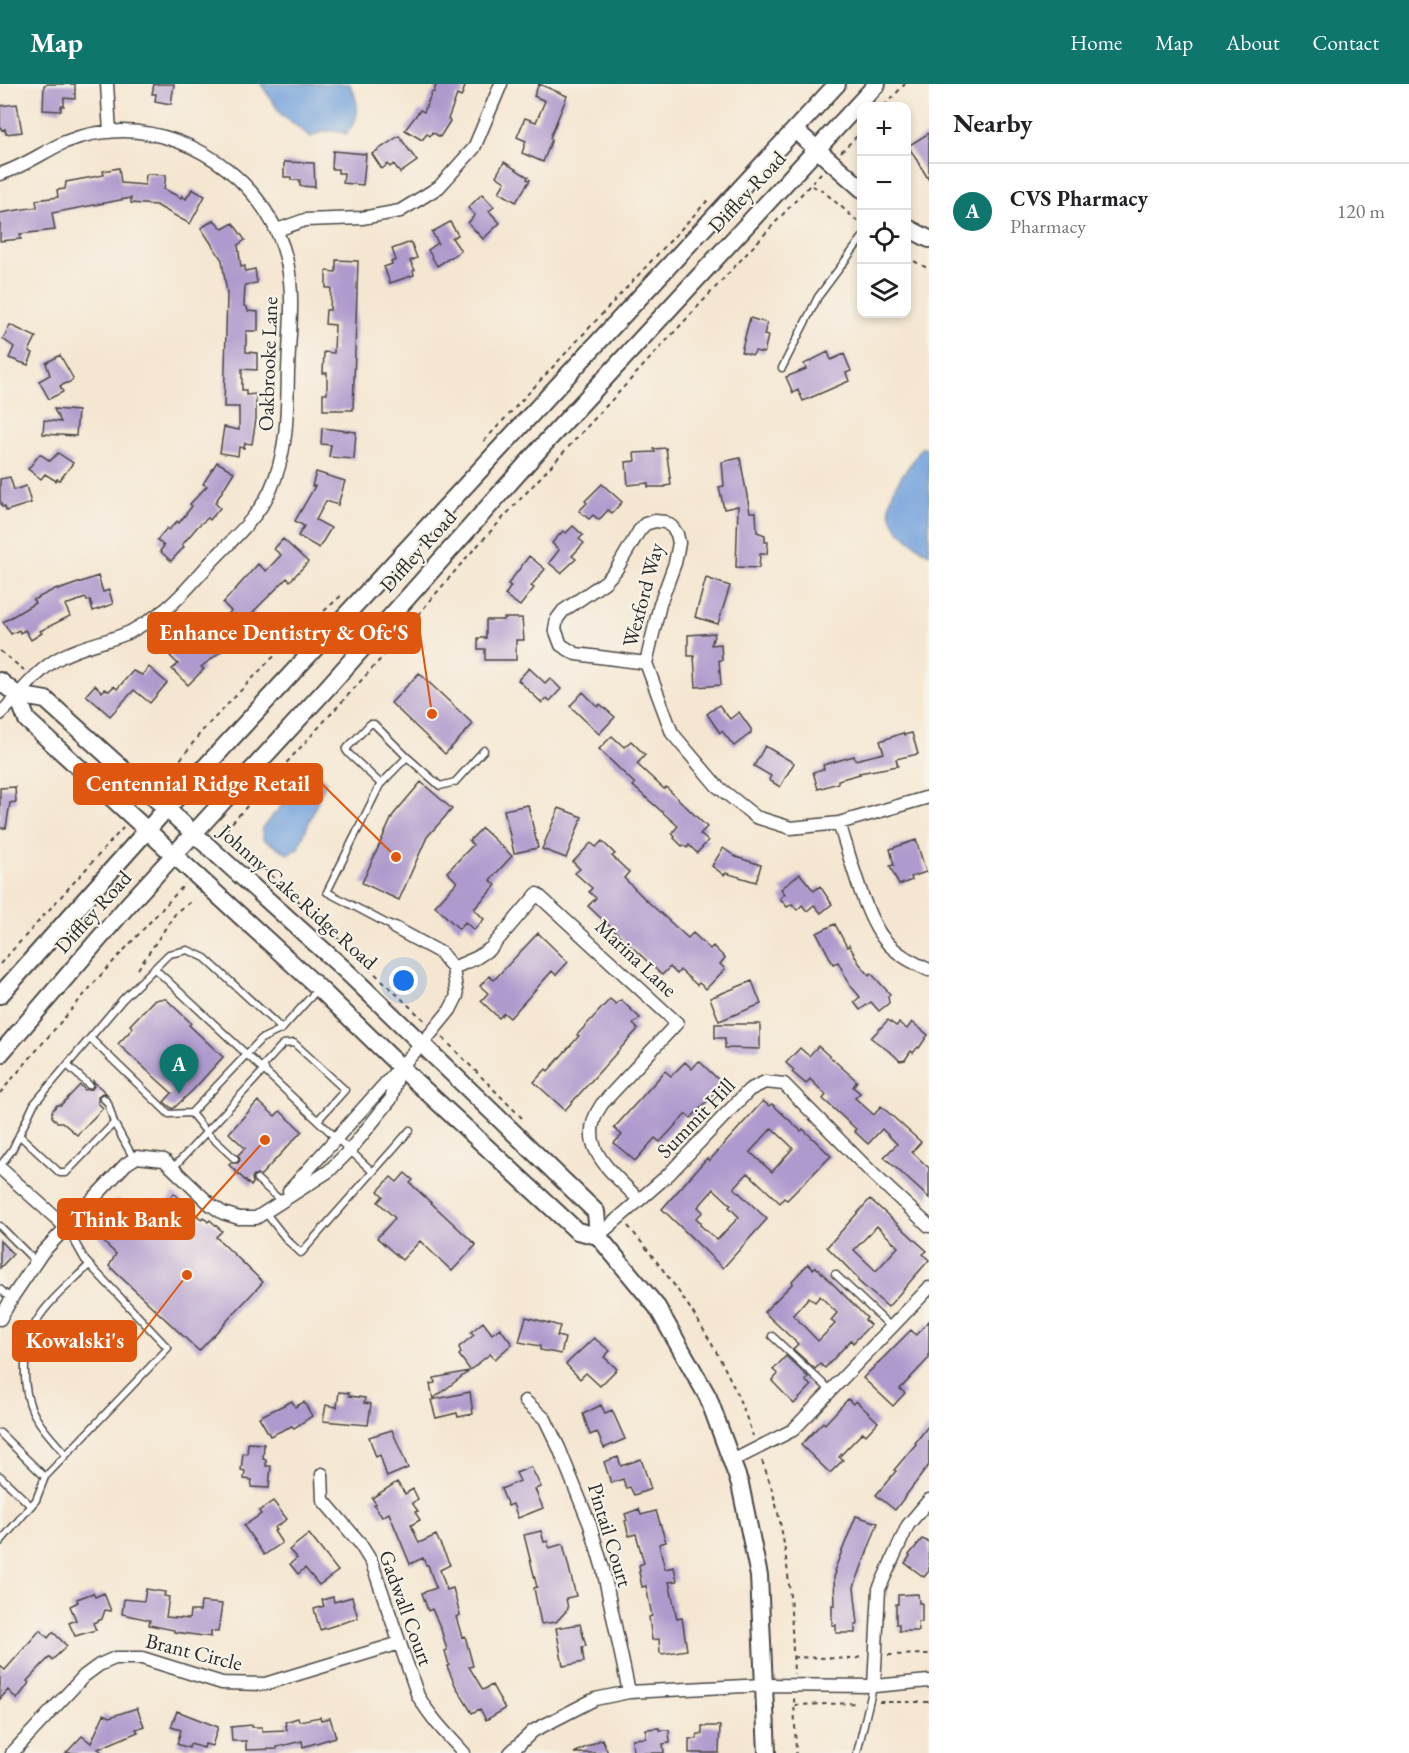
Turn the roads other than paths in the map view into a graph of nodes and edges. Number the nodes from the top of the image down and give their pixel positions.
1 (107, 84) edge
2 (501, 84) edge
3 (837, 84) edge
4 (877, 84) edge
5 (795, 130) junction
6 (110, 132) junction
7 (817, 150) junction
8 (0, 174) edge
9 (857, 185) edge
10 (277, 230) junction
11 (911, 230) edge
12 (929, 239) edge
13 (857, 243) edge
14 (782, 368) dead end
15 (646, 663) junction
16 (0, 681) edge
17 (17, 695) junction
18 (0, 714) edge
19 (484, 750) dead end
20 (407, 757) junction
21 (381, 784) junction
22 (929, 797) edge
23 (167, 809) junction
24 (839, 823) junction
25 (147, 830) junction
26 (194, 833) junction
27 (174, 855) junction
28 (395, 928) joint
29 (154, 968) junction
30 (453, 968) junction
31 (929, 970) edge
32 (319, 988) junction
33 (0, 995) edge
34 (282, 1029) junction
35 (90, 1038) junction
36 (423, 1043) junction
37 (246, 1053) junction
38 (0, 1054) edge
39 (67, 1065) junction
40 (400, 1067) junction
41 (263, 1068) junction
42 (89, 1085) dead end
43 (103, 1098) dead end
44 (191, 1113) junction
45 (318, 1120) junction
46 (114, 1123) junction
47 (410, 1130) dead end
48 (207, 1133) junction
49 (19, 1135) junction
50 (337, 1138) junction
51 (350, 1150) junction
52 (134, 1159) junction
53 (235, 1159) dead end
54 (0, 1167) edge
55 (173, 1169) junction
56 (373, 1172) junction
57 (257, 1179) dead end
58 (639, 1200) junction
59 (281, 1201) junction
60 (265, 1212) junction
61 (0, 1226) edge
62 (929, 1226) edge
63 (67, 1228) junction
64 (598, 1236) junction
65 (36, 1262) junction
66 (89, 1265) junction
67 (835, 1274) dead end
68 (929, 1288) edge
69 (0, 1289) edge
70 (11, 1299) junction
71 (0, 1318) edge
72 (892, 1327) junction
73 (772, 1336) dead end
74 (831, 1391) junction
75 (525, 1401) dead end
76 (0, 1433) edge
77 (66, 1455) junction
78 (732, 1461) junction
79 (322, 1474) dead end
80 (0, 1476) edge
81 (45, 1477) junction
82 (929, 1500) edge
83 (31, 1506) junction
84 (0, 1542) edge
85 (400, 1642) junction
86 (929, 1681) edge
87 (764, 1685) junction
88 (874, 1686) junction
89 (629, 1692) junction
90 (12, 1753) edge
91 (464, 1753) edge
92 (510, 1753) edge
93 (766, 1753) edge
94 (857, 1753) edge

1 - 6 street
2 - 10 street
3 - 5 main road, Diffley Road
4 - 7 main road, Diffley Road
5 - 7 main road
5 - 23 main road, Diffley Road
6 - 8 street, Oakbrooke Lane
6 - 10 street, Oakbrooke Lane
7 - 9 main road
7 - 26 main road, Diffley Road
10 - 17 street, Oakbrooke Lane
11 - 12 main road
13 - 14 lane
15 - 15 street, Wexford Way
15 - 24 street, Wexford Way
16 - 17 main road, Johnny Cake Ridge Road
17 - 18 street, Oakbrooke Lane
17 - 23 main road, Johnny Cake Ridge Road
17 - 25 main road, Johnny Cake Ridge Road
19 - 20 lane
20 - 21 lane
20 - 21 lane
21 - 28 lane
22 - 24 street, Wexford Way
23 - 25 main road, Diffley Road
23 - 26 main road, Johnny Cake Ridge Road
24 - 31 street
25 - 27 main road, Johnny Cake Ridge Road
25 - 33 main road, Diffley Road
26 - 27 main road, Diffley Road
26 - 36 main road, Johnny Cake Ridge Road
27 - 32 main road, Johnny Cake Ridge Road
27 - 38 main road, Diffley Road
28 - 30 street
29 - 34 lane
29 - 35 lane
29 - 37 lane
30 - 36 street
30 - 58 street, Marina Lane
32 - 34 lane
32 - 40 main road, Johnny Cake Ridge Road
34 - 37 lane
35 - 39 lane
35 - 44 lane
36 - 40 street
36 - 64 main road, Johnny Cake Ridge Road
37 - 41 lane
37 - 44 lane
39 - 42 lane
39 - 49 lane
40 - 50 street
40 - 51 street
40 - 64 main road, Johnny Cake Ridge Road
41 - 45 lane
41 - 45 lane
41 - 48 lane
43 - 46 lane
44 - 48 lane
45 - 50 lane
46 - 49 lane
46 - 52 lane
47 - 56 lane
48 - 53 lane
48 - 55 lane
49 - 54 lane
50 - 51 lane
50 - 59 street
51 - 56 lane
51 - 59 street
52 - 55 street
52 - 63 street
54 - 63 street
55 - 60 street
56 - 60 lane
57 - 59 lane
58 - 62 street, Summit Hill
58 - 64 street, Summit Hill
59 - 60 street
61 - 65 lane
63 - 65 street
63 - 66 lane
64 - 78 main road, Johnny Cake Ridge Road
65 - 70 street
66 - 77 lane
66 - 77 lane
67 - 72 lane
68 - 72 street
69 - 70 lane
70 - 71 street
72 - 74 street
73 - 74 lane
74 - 78 street
75 - 89 street, Pintail Court
76 - 81 lane
77 - 81 lane
78 - 87 main road, Johnny Cake Ridge Road
79 - 85 street, Gadwall Court
80 - 83 lane
81 - 83 lane
82 - 88 street
83 - 84 lane
85 - 90 street, Brant Circle
85 - 91 street, Gadwall Court
86 - 88 street
87 - 88 street
87 - 89 street
87 - 93 main road, Johnny Cake Ridge Road
88 - 94 lane
89 - 92 street

